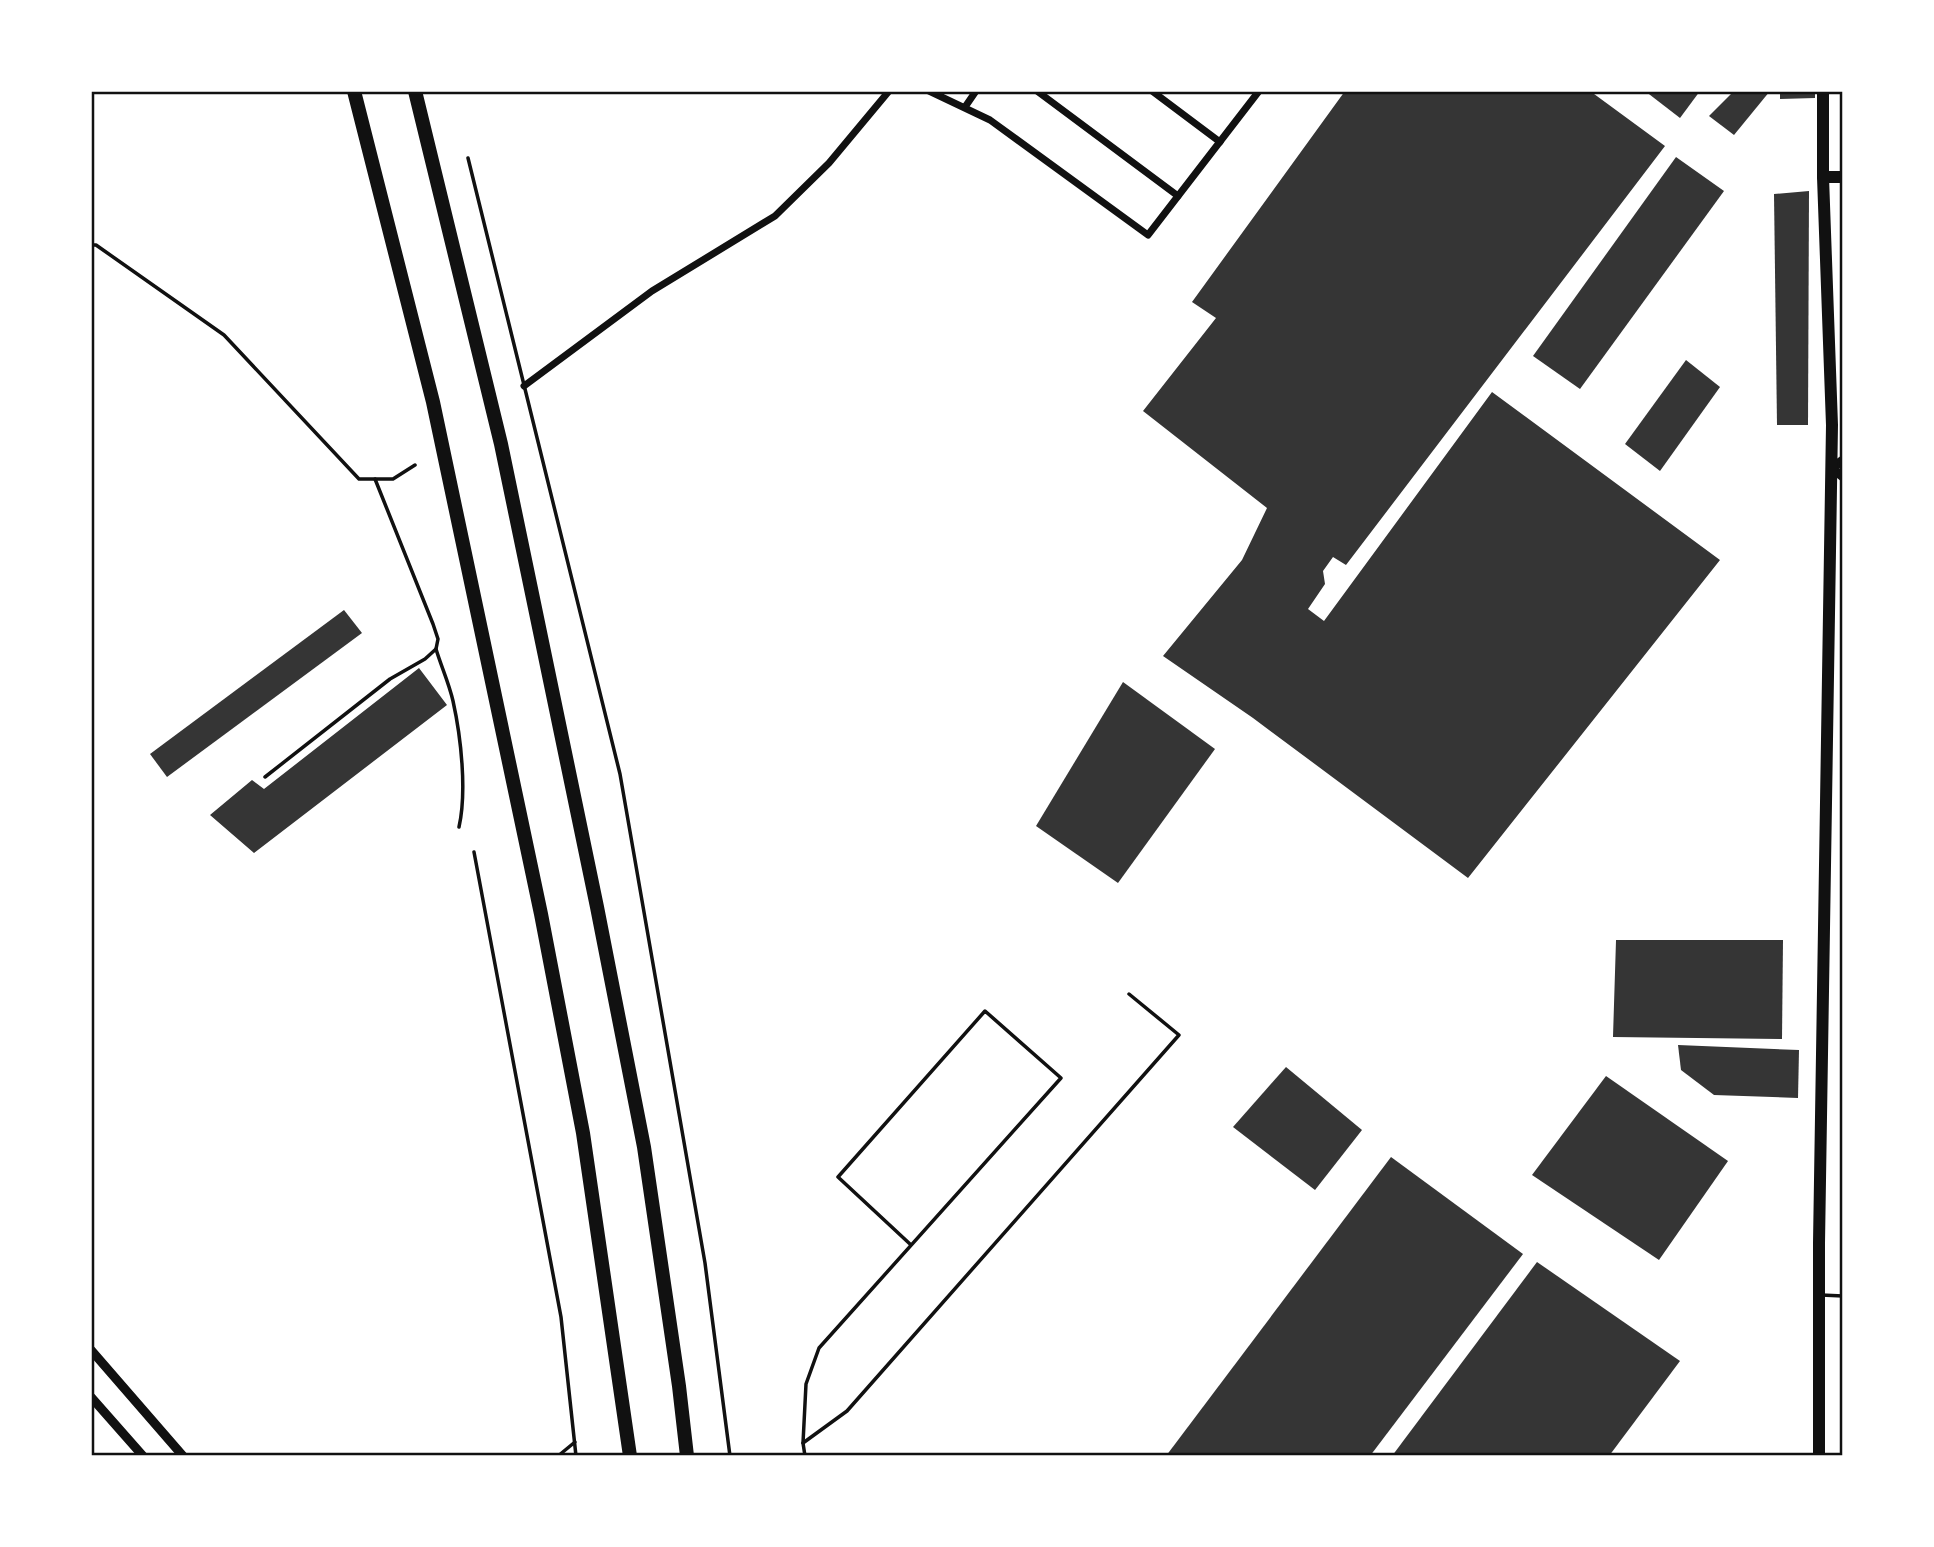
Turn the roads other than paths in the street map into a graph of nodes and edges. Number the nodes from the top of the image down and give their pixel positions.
1 (354, 91) edge
2 (415, 91) edge
3 (889, 91) edge
4 (929, 91) edge
5 (976, 91) edge
6 (1037, 91) edge
7 (1152, 91) edge
8 (1259, 91) edge
9 (1823, 91) edge
10 (965, 107) junction
11 (1220, 142) junction
12 (468, 158) dead end
13 (1823, 177) junction
14 (1843, 177) edge
15 (1178, 196) junction
16 (91, 245) edge
17 (524, 386) junction
18 (1843, 460) edge
19 (415, 465) dead end
20 (1832, 468) junction
21 (1843, 477) edge
22 (375, 479) junction
23 (436, 649) junction
24 (265, 778) dead end
25 (458, 827) dead end
26 (474, 852) dead end
27 (1129, 994) dead end
28 (910, 1244) junction
29 (1819, 1295) junction
30 (1843, 1296) edge
31 (91, 1350) edge
32 (91, 1397) edge
33 (575, 1442) junction
34 (803, 1443) junction
35 (143, 1456) edge
36 (183, 1456) edge
37 (558, 1456) edge
38 (576, 1456) edge
39 (630, 1456) edge
40 (687, 1456) edge
41 (730, 1456) edge
42 (805, 1456) edge
43 (1819, 1456) edge

1 - 39 highway
2 - 40 highway
3 - 17 street
4 - 10 street
5 - 10 street
6 - 15 street
7 - 11 street
8 - 11 street
9 - 13 main road
10 - 15 street
11 - 15 street
12 - 17 lane
13 - 14 main road
13 - 20 main road
16 - 22 lane
17 - 41 lane
18 - 20 street
19 - 22 lane
20 - 21 street
20 - 29 main road
22 - 23 lane
23 - 24 lane
23 - 25 lane
26 - 33 lane
27 - 34 lane
28 - 28 lane
28 - 34 lane
29 - 30 lane
29 - 43 main road
31 - 36 street
32 - 35 street
33 - 37 lane
33 - 38 lane
34 - 42 lane

